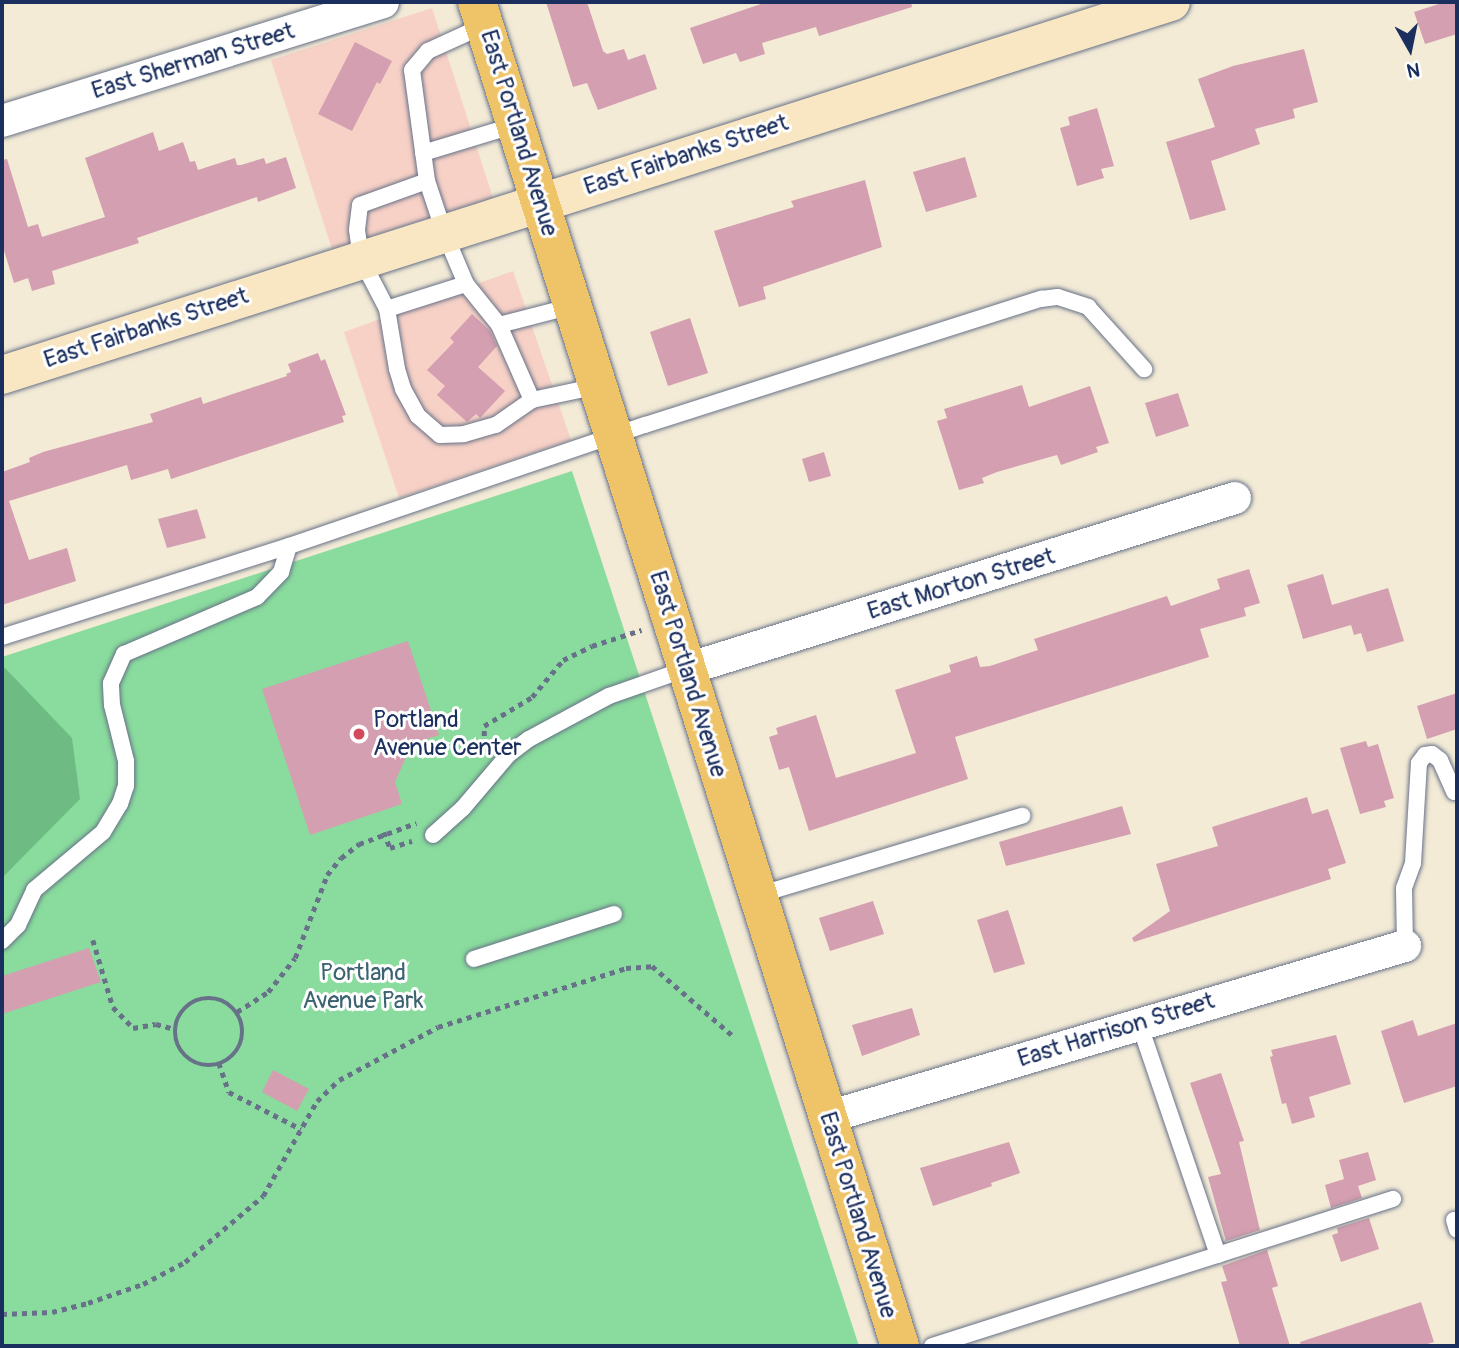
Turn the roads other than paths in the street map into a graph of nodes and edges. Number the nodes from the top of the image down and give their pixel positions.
1 (383, 2) edge
2 (1171, 2) edge
3 (481, 14) edge
4 (2, 121) edge
5 (516, 125) junction
6 (422, 153) junction
7 (427, 181) junction
8 (540, 201) junction
9 (443, 232) junction
10 (361, 259) junction
11 (466, 284) junction
12 (573, 306) junction
13 (387, 309) junction
14 (499, 325) junction
15 (1143, 369) dead end
16 (2, 375) edge
17 (598, 386) junction
18 (532, 400) junction
19 (614, 438) junction
20 (1235, 498) dead end
21 (289, 546) junction
22 (2, 637) edge
23 (687, 669) junction
24 (1454, 792) dead end
25 (1022, 816) dead end
26 (433, 835) road end
27 (758, 895) junction
28 (614, 914) dead end
29 (2, 941) edge
30 (1405, 946) joint
31 (474, 959) dead end
32 (1139, 1023) junction
33 (828, 1117) junction
34 (1394, 1199) dead end
35 (1218, 1255) junction
36 (900, 1346) edge
37 (932, 1346) edge

1 - 4 street, East Sherman Street
2 - 8 street, East Fairbanks Street
3 - 5 main road, East Portland Avenue
3 - 6 lane
5 - 6 lane
5 - 8 main road, East Portland Avenue
6 - 7 lane
7 - 9 lane
7 - 10 lane
8 - 9 street, East Fairbanks Street
8 - 12 main road, East Portland Avenue
9 - 10 street, East Fairbanks Street
9 - 11 lane
10 - 13 lane
10 - 16 street, East Fairbanks Street
11 - 13 lane
11 - 14 lane
12 - 14 lane
12 - 17 main road, East Portland Avenue
13 - 18 lane
14 - 18 lane
15 - 19 lane
17 - 18 lane
17 - 19 main road, East Portland Avenue
19 - 21 lane
19 - 23 main road, East Portland Avenue
20 - 23 street, East Morton Street
21 - 22 lane
21 - 29 lane
23 - 26 lane
23 - 27 main road, East Portland Avenue
24 - 30 lane
25 - 27 lane
27 - 33 main road, East Portland Avenue
28 - 31 lane
30 - 32 street, East Harrison Street
32 - 33 street, East Harrison Street
32 - 35 lane
33 - 36 main road, East Portland Avenue
34 - 35 lane
35 - 37 lane

